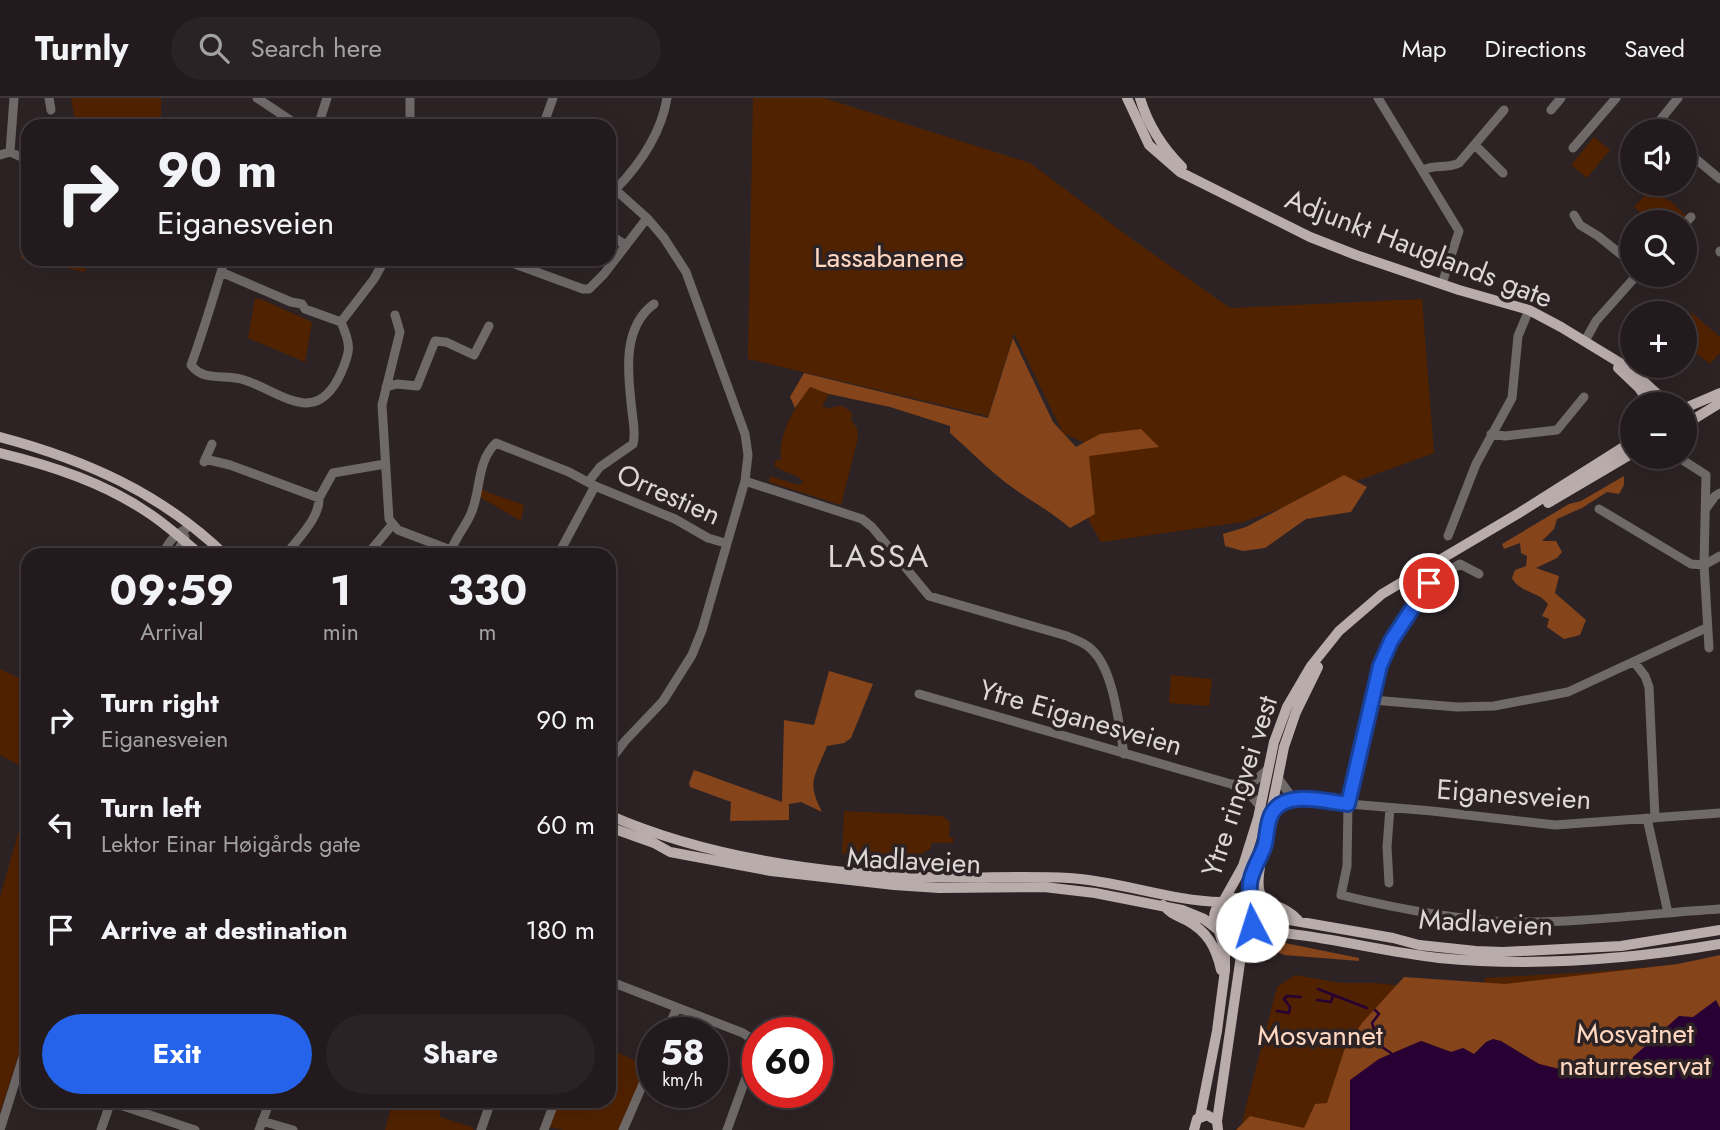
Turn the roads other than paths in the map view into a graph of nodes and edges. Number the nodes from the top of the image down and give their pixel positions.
1 (14, 98) edge
2 (49, 98) edge
3 (257, 98) edge
4 (327, 98) edge
5 (410, 98) edge
6 (553, 98) edge
7 (667, 98) edge
8 (1127, 98) edge
9 (1140, 98) edge
10 (1378, 98) edge
11 (1561, 98) edge
12 (1616, 98) edge
13 (1678, 98) edge
14 (51, 110) dead end
15 (1504, 110) dead end
16 (1552, 110) dead end
17 (288, 119) edge
18 (320, 119) edge
19 (410, 119) edge
20 (546, 119) edge
21 (1661, 119) edge
22 (1475, 145) junction
23 (1573, 148) dead end
24 (10, 152) junction
25 (0, 155) edge
26 (21, 157) edge
27 (1697, 160) edge
28 (1423, 170) junction
29 (1503, 173) dead end
30 (1195, 178) junction
31 (1720, 179) edge
32 (616, 182) edge
33 (616, 191) edge
34 (1574, 215) dead end
35 (647, 218) junction
36 (616, 239) edge
37 (625, 245) junction
38 (1620, 254) edge
39 (616, 257) edge
40 (223, 266) edge
41 (382, 266) edge
42 (520, 266) edge
43 (610, 266) edge
44 (221, 272) junction
45 (1443, 284) junction
46 (1626, 287) edge
47 (654, 304) dead end
48 (1529, 310) junction
49 (395, 315) dead end
50 (341, 323) junction
51 (489, 326) dead end
52 (1587, 342) junction
53 (386, 387) junction
54 (1640, 392) edge
55 (1655, 392) edge
56 (1720, 393) edge
57 (1584, 397) dead end
58 (1697, 403) edge
59 (1720, 403) edge
60 (1697, 417) edge
61 (1492, 435) junction
62 (0, 437) edge
63 (212, 444) dead end
64 (1620, 449) edge
65 (0, 453) edge
66 (1620, 461) edge
67 (384, 464) junction
68 (1697, 469) edge
69 (111, 478) junction
70 (745, 481) junction
71 (592, 484) junction
72 (1720, 493) edge
73 (319, 498) junction
74 (1706, 508) junction
75 (1599, 509) dead end
76 (392, 525) junction
77 (182, 535) junction
78 (1448, 536) dead end
79 (725, 543) junction
80 (166, 548) edge
81 (178, 548) edge
82 (194, 548) edge
83 (209, 548) edge
84 (217, 548) edge
85 (291, 548) edge
86 (374, 548) edge
87 (443, 548) edge
88 (452, 548) edge
89 (561, 548) edge
90 (1720, 556) edge
91 (1704, 565) junction
92 (1479, 575) dead end
93 (1706, 628) junction
94 (1709, 648) dead end
95 (1635, 663) junction
96 (919, 694) dead end
97 (1373, 700) junction
98 (616, 753) edge
99 (1124, 754) junction
100 (1267, 770) junction
101 (1278, 778) junction
102 (1231, 784) junction
103 (1305, 800) junction
104 (1348, 804) junction
105 (1260, 806) junction
106 (1390, 808) junction
107 (1272, 813) junction
108 (1720, 813) edge
109 (616, 818) edge
110 (1651, 818) junction
111 (616, 829) edge
112 (1264, 847) junction
113 (1389, 883) dead end
114 (1223, 901) junction
115 (1163, 905) junction
116 (1251, 907) junction
117 (1720, 909) edge
118 (1668, 913) junction
119 (1299, 922) junction
120 (1218, 930) junction
121 (1720, 930) edge
122 (1246, 933) junction
123 (1720, 944) edge
124 (1222, 979) junction
125 (616, 984) edge
126 (677, 1008) junction
127 (673, 1017) edge
128 (21, 1063) edge
129 (637, 1098) edge
130 (109, 1108) edge
131 (128, 1108) edge
132 (267, 1108) edge
133 (489, 1108) edge
134 (552, 1108) edge
135 (1200, 1117) junction
136 (260, 1126) edge
137 (1217, 1126) edge
138 (188, 1129) edge
139 (0, 1130) edge
140 (101, 1130) edge
141 (293, 1130) edge
142 (481, 1130) edge
143 (544, 1130) edge
144 (623, 1130) edge
145 (727, 1130) edge
146 (1194, 1130) edge

1 - 24 street
2 - 14 street
3 - 17 street
4 - 18 street
5 - 19 street
6 - 20 street
7 - 32 street
8 - 30 main road, Adjunkt Hauglands gate
9 - 30 main road, Adjunkt Hauglands gate
10 - 28 street
11 - 16 street
12 - 23 street
13 - 21 street
15 - 22 street
22 - 28 street
22 - 29 street
24 - 25 street
24 - 26 street
27 - 31 street
28 - 45 street
30 - 45 main road, Adjunkt Hauglands gate
33 - 35 street
34 - 38 street
35 - 37 street
35 - 70 street
36 - 37 street
37 - 39 street
40 - 44 street
41 - 50 street
42 - 43 street
44 - 50 street
44 - 50 street
45 - 48 main road, Adjunkt Hauglands gate
46 - 52 street
47 - 71 street, Orrestien
48 - 52 main road, Adjunkt Hauglands gate
48 - 61 street
49 - 53 street
51 - 53 street
52 - 54 main road, Adjunkt Hauglands gate
52 - 55 main road, Adjunkt Hauglands gate
53 - 67 street
56 - 58 main road
57 - 61 street
59 - 60 main road
61 - 78 street
62 - 69 main road
63 - 73 street
64 - 100 main road, Ytre ringvei vest
65 - 77 main road
66 - 101 main road, Ytre ringvei vest
67 - 73 street
67 - 76 street
68 - 74 street
69 - 77 main road
69 - 84 main road
70 - 79 street
70 - 99 street
71 - 79 street, Orrestien
71 - 88 street
71 - 89 street, Orrestien
72 - 74 street
73 - 85 street
74 - 91 street
75 - 91 street
76 - 86 street
76 - 87 street
77 - 80 street
77 - 81 street
77 - 82 main road
77 - 83 main road
79 - 98 street
90 - 91 street
91 - 93 street
92 - 97 street
93 - 94 street
93 - 95 street
95 - 97 street
95 - 110 street
96 - 99 street, Ytre Eiganesveien
97 - 104 street
99 - 102 street, Ytre Eiganesveien
100 - 102 street
100 - 105 main road, Ytre ringvei vest
101 - 103 street
101 - 107 main road, Ytre ringvei vest
102 - 105 street, Ytre Eiganesveien
103 - 104 street, Eiganesveien
103 - 107 street, Eiganesveien
104 - 106 street, Eiganesveien
104 - 118 street
105 - 114 main road, Ytre ringvei vest
106 - 110 street, Eiganesveien
106 - 113 street
107 - 112 main road, Ytre ringvei vest
108 - 110 street, Eiganesveien
109 - 114 main road, Madlaveien
110 - 118 street
111 - 115 main road, Madlaveien
112 - 116 main road, Ytre ringvei vest
112 - 119 main road
114 - 116 main road
114 - 120 main road
115 - 120 main road, Madlaveien
115 - 124 main road
116 - 119 main road, Madlaveien
116 - 122 main road
117 - 118 street
119 - 121 main road, Madlaveien
120 - 122 main road
120 - 124 main road
122 - 123 main road, Madlaveien
122 - 137 main road
124 - 135 main road
125 - 126 street
126 - 127 street
126 - 145 street
128 - 139 street
129 - 144 street
130 - 140 street
131 - 138 street
132 - 136 street
133 - 142 street
134 - 143 street
135 - 137 main road
135 - 146 main road
136 - 141 street

